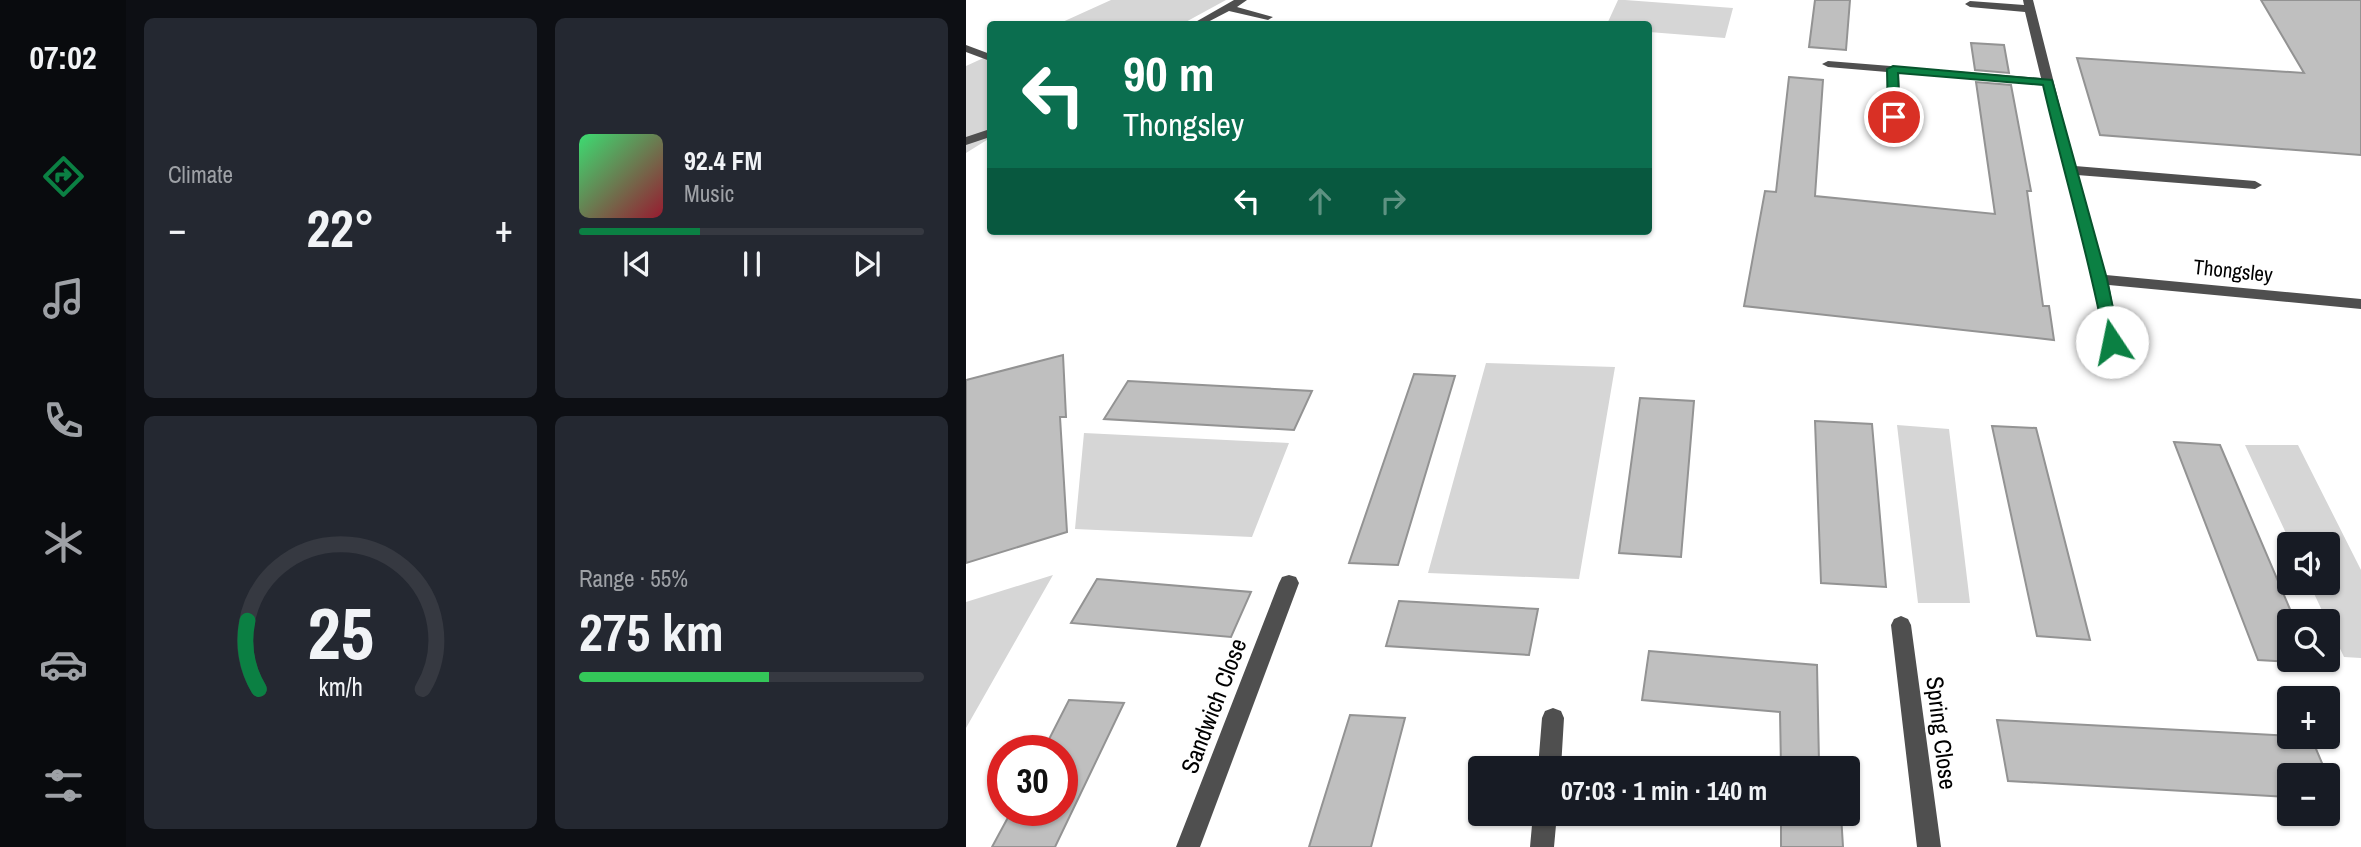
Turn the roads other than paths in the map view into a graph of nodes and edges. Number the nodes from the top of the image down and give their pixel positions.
1 (1242, 0) edge
2 (1970, 4) dead end
3 (2029, 4) edge
4 (1228, 8) junction
5 (1268, 17) dead end
6 (1203, 21) edge
7 (966, 48) edge
8 (987, 57) edge
9 (1828, 64) dead end
10 (1893, 69) junction
11 (2048, 82) junction
12 (987, 134) edge
13 (966, 141) edge
14 (1895, 141) dead end
15 (2069, 170) junction
16 (2255, 186) dead end
17 (2101, 279) junction
18 (2361, 304) edge
19 (2112, 342) dead end
20 (1289, 583) dead end
21 (1901, 625) dead end
22 (1553, 718) dead end
23 (1550, 756) edge
24 (1544, 826) edge
25 (1188, 847) edge
26 (1542, 847) edge
27 (1929, 847) edge

1 - 4 street
2 - 3 street
3 - 11 street
4 - 5 street
4 - 6 street
7 - 8 street
9 - 10 street
10 - 11 street
10 - 14 street
11 - 15 street
12 - 13 street
15 - 16 street
15 - 17 street
17 - 18 street, Thongsley
17 - 19 street
20 - 25 street, Sandwich Close
21 - 27 street, Spring Close
22 - 23 street
24 - 26 street

